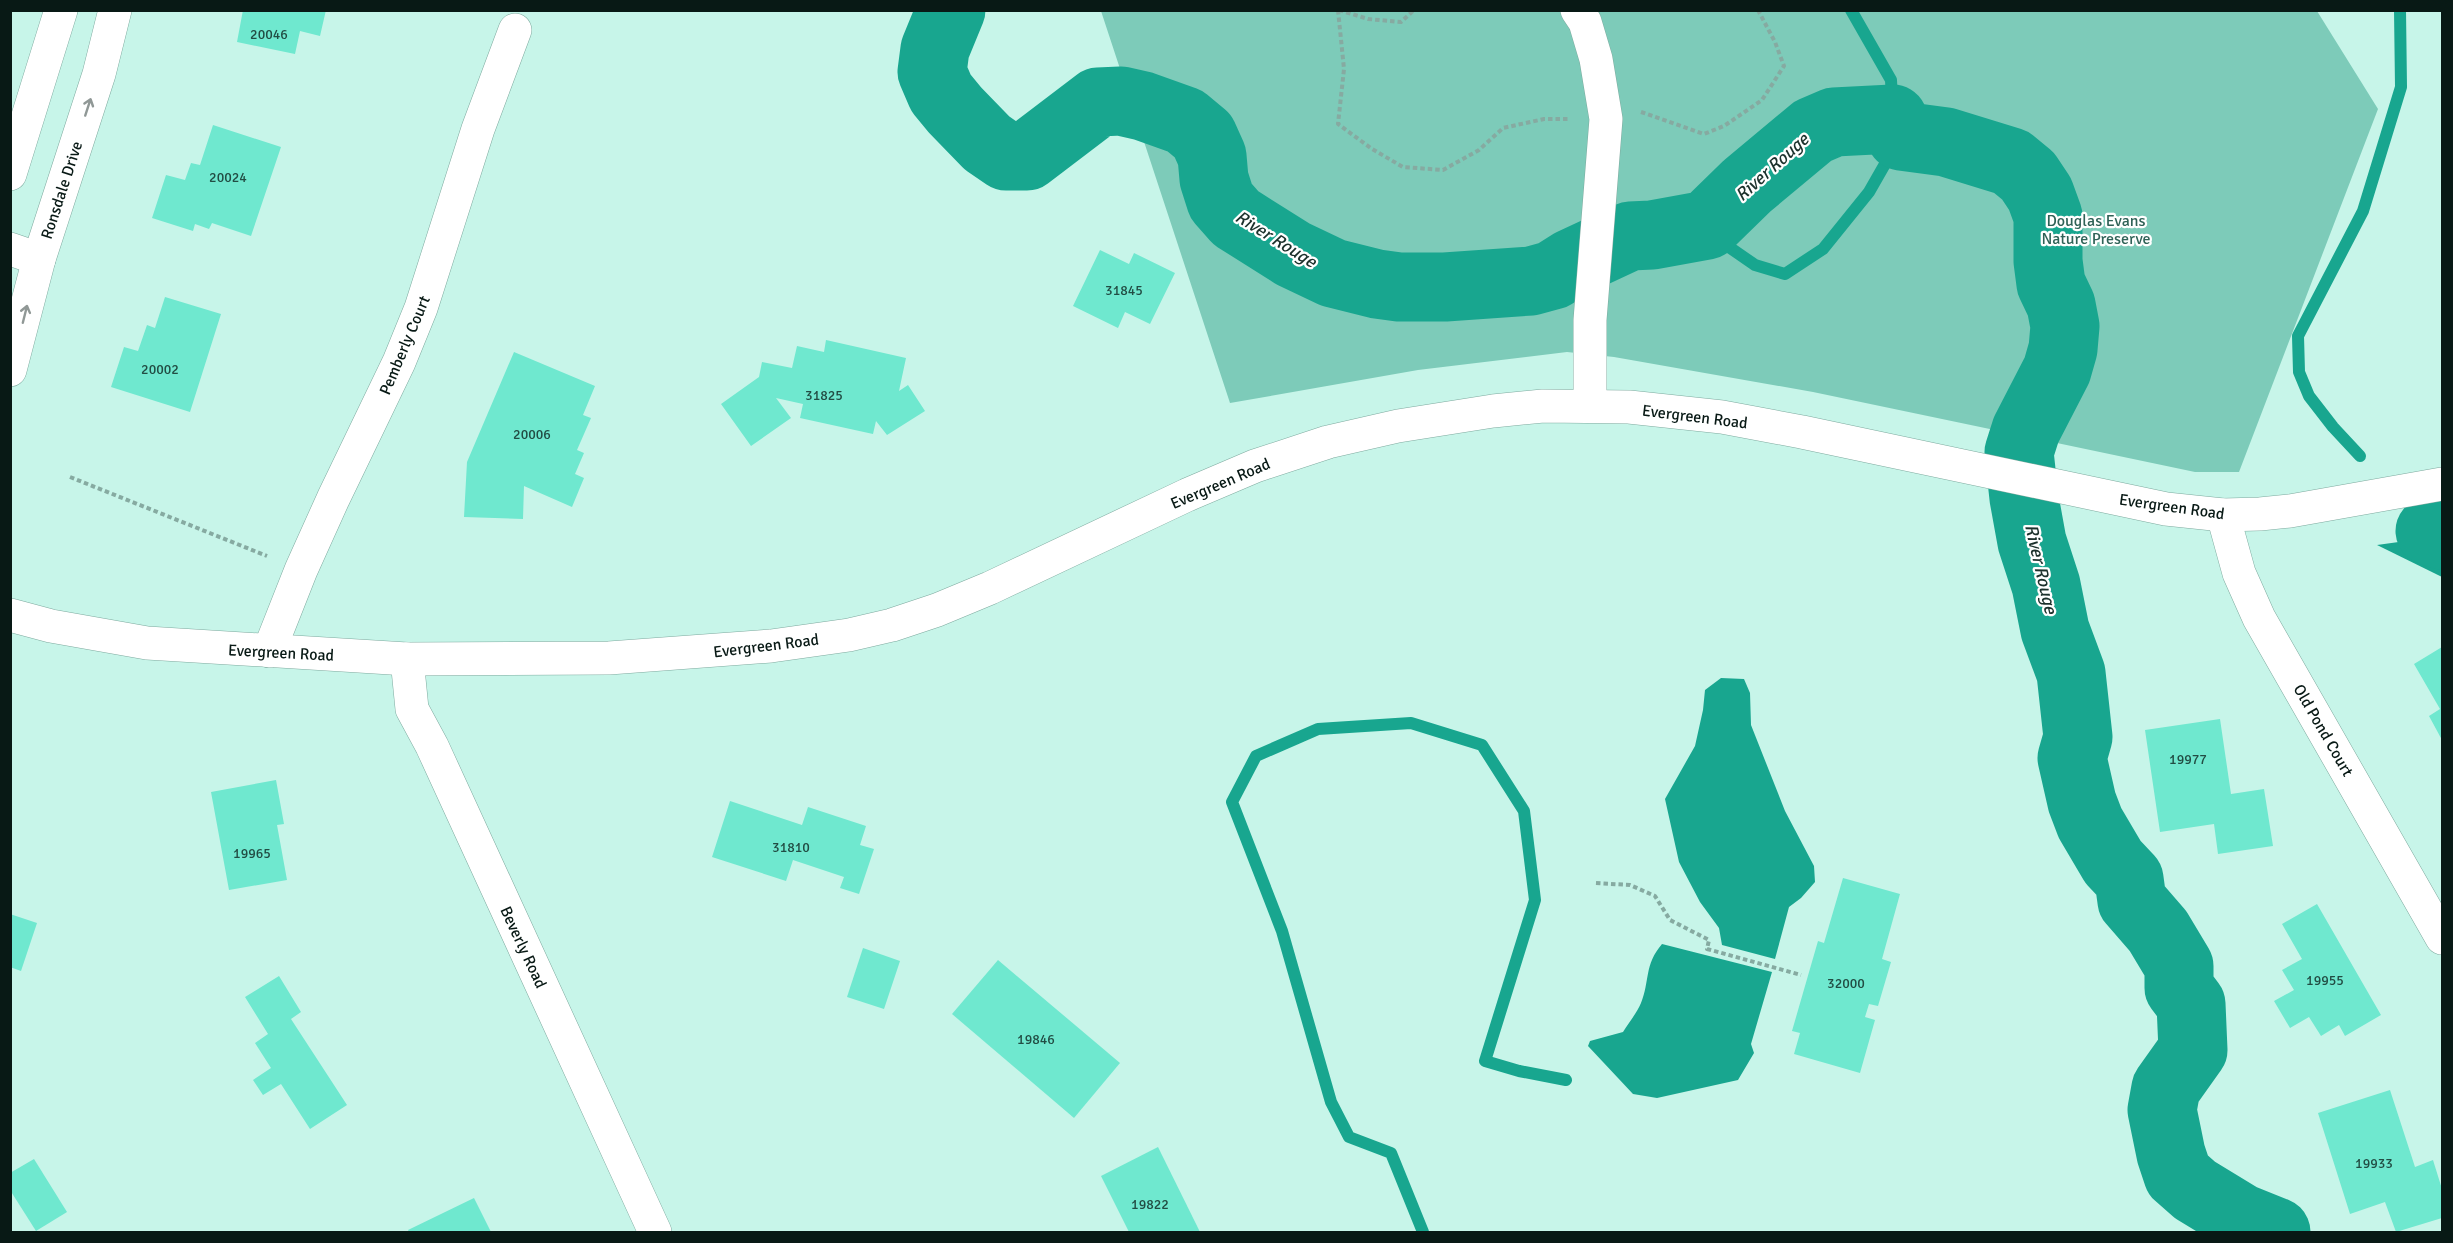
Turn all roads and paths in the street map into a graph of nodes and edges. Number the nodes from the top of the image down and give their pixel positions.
1 (61, 10) edge
2 (115, 10) edge
3 (1338, 10) edge
4 (1414, 10) edge
5 (1577, 10) edge
6 (1758, 10) edge
7 (515, 30) dead end
8 (1606, 133) junction
9 (10, 174) edge
10 (25, 254) edge
11 (10, 370) edge
12 (1590, 405) junction
13 (70, 477) dead end
14 (2442, 484) edge
15 (2223, 515) junction
16 (301, 570) junction
17 (10, 615) edge
18 (269, 651) junction
19 (407, 658) junction
20 (1596, 883) dead end
21 (2442, 938) edge
22 (1801, 975) dead end
23 (656, 1233) edge

1 - 9 street
10 -> 2 street, Ronsdale Drive
3 - 4 path
3 - 8 path
5 - 8 street
6 - 8 path
7 - 16 street, Pemberly Court
8 - 12 street
11 -> 10 street, Ronsdale Drive
12 - 15 street, Evergreen Road
12 - 19 street, Evergreen Road
13 - 16 path
14 - 15 street, Evergreen Road
15 - 21 street, Old Pond Court
16 - 18 street, Pemberly Court
17 - 18 street, Evergreen Road
18 - 19 street, Evergreen Road
19 - 23 street, Beverly Road
20 - 22 path

